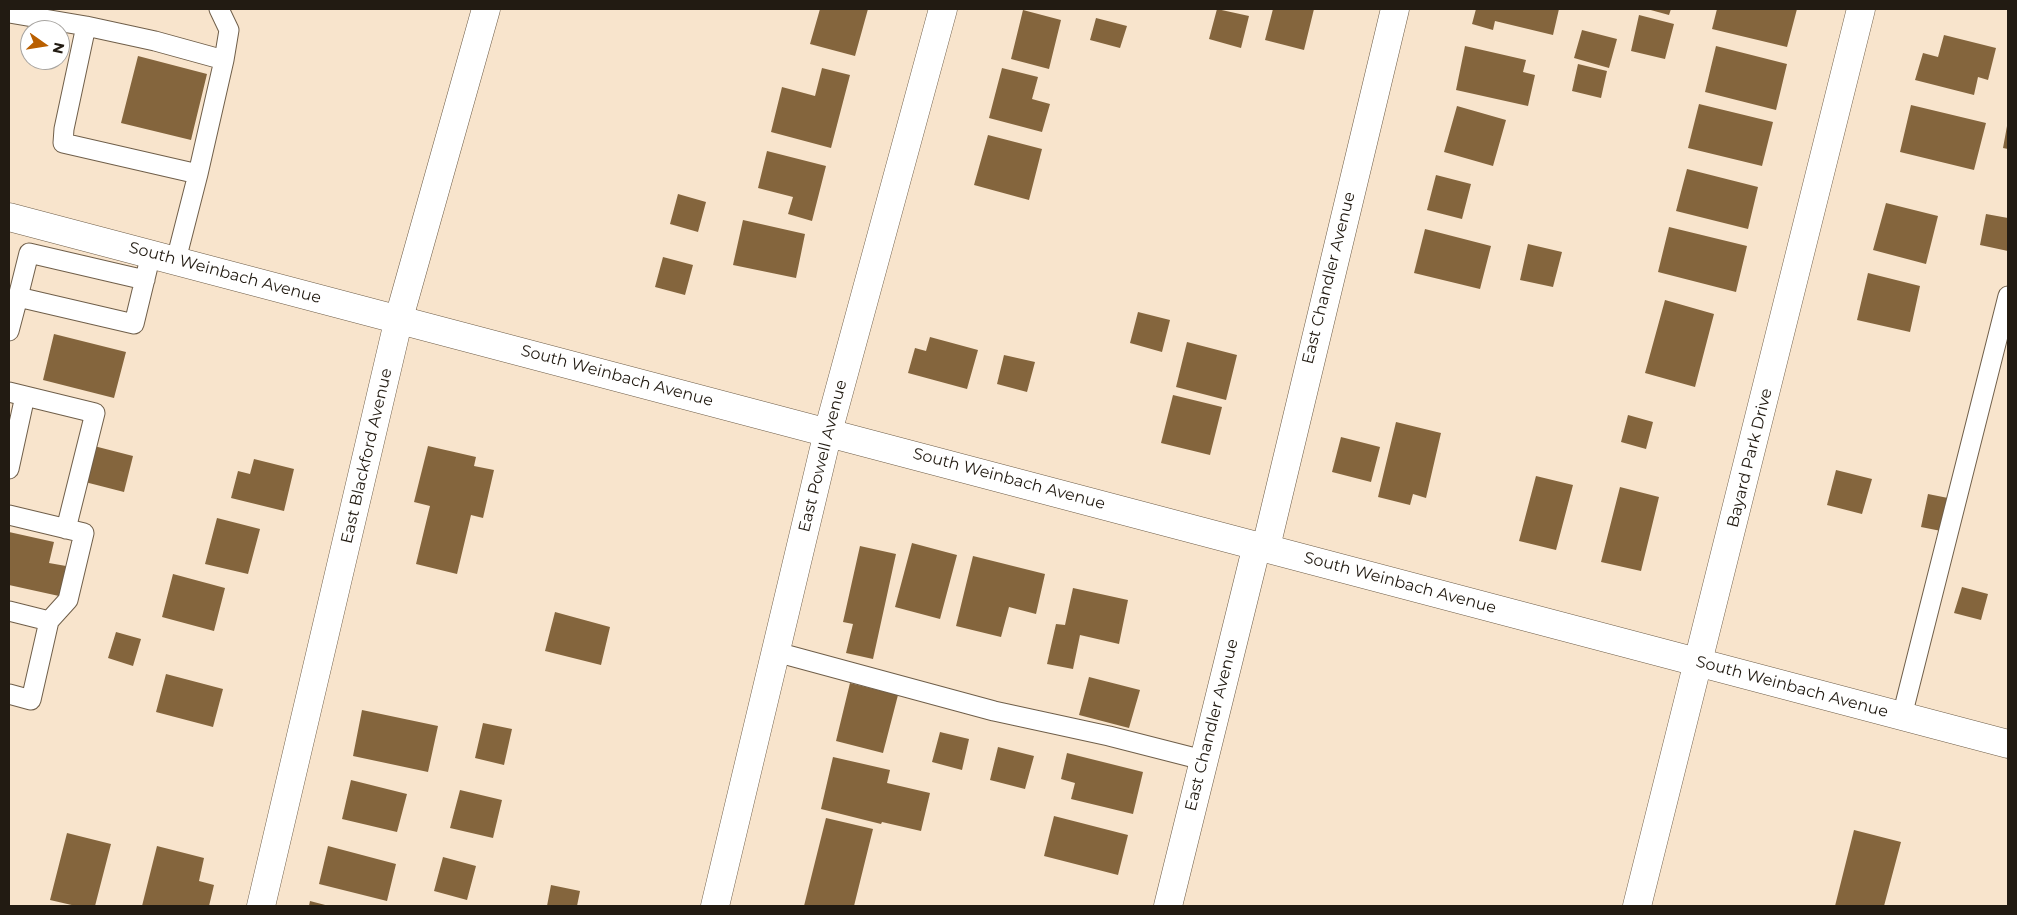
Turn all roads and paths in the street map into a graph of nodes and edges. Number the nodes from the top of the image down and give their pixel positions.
1 (219, 9) edge
2 (486, 9) edge
3 (943, 9) edge
4 (1395, 9) edge
5 (1862, 9) edge
6 (9, 13) edge
7 (63, 16) edge
8 (86, 26) junction
9 (224, 60) junction
10 (198, 174) junction
11 (9, 216) edge
12 (164, 257) junction
13 (145, 280) junction
14 (2008, 296) edge
15 (18, 297) junction
16 (399, 318) junction
17 (9, 331) edge
18 (17, 394) edge
19 (828, 432) junction
20 (9, 469) edge
21 (9, 515) edge
22 (75, 531) junction
23 (1261, 546) junction
24 (9, 611) edge
25 (49, 621) junction
26 (776, 652) junction
27 (1699, 662) junction
28 (9, 694) edge
29 (1902, 716) junction
30 (2008, 744) edge
31 (1203, 760) junction
32 (261, 906) edge
33 (715, 906) edge
34 (1168, 906) edge
35 (1637, 906) edge

1 - 9 lane
2 - 16 street, East Blackford Avenue
3 - 19 street, East Powell Avenue
4 - 23 street, East Chandler Avenue
5 - 27 street, Bayard Park Drive
6 - 7 lane
7 - 8 lane
8 - 9 lane
8 - 10 lane
9 - 10 lane
10 - 12 lane
11 - 12 street, South Weinbach Avenue
12 - 13 lane
12 - 16 street, South Weinbach Avenue
13 - 15 lane
13 - 15 lane
14 - 29 lane
15 - 17 lane
16 - 19 street, South Weinbach Avenue
16 - 32 street, East Blackford Avenue
18 - 20 lane
18 - 22 lane
19 - 23 street, South Weinbach Avenue
19 - 26 street, East Powell Avenue
21 - 22 lane
22 - 25 lane
23 - 27 street, South Weinbach Avenue
23 - 31 street, East Chandler Avenue
24 - 25 lane
25 - 28 lane
26 - 31 lane
26 - 33 street, East Powell Avenue
27 - 29 street, South Weinbach Avenue
27 - 35 street, Bayard Park Drive
29 - 30 street, South Weinbach Avenue
31 - 34 street, East Chandler Avenue

